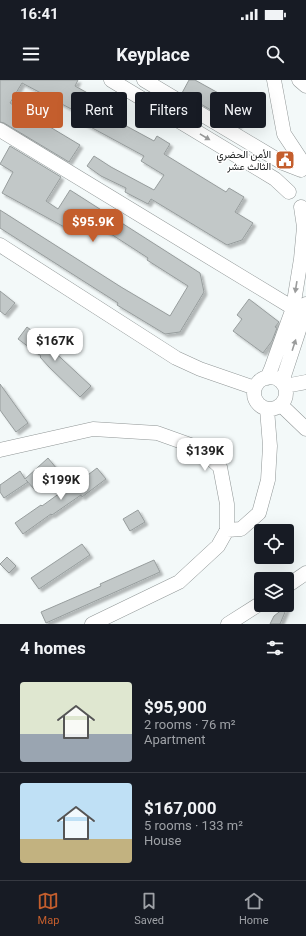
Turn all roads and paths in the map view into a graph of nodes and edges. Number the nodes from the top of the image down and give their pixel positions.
1 (111, 80) edge
2 (144, 80) edge
3 (274, 80) edge
4 (300, 80) edge
5 (306, 86) edge
6 (0, 130) edge
7 (304, 168) edge
8 (289, 192) junction
9 (304, 208) edge
10 (0, 245) edge
11 (302, 310) edge
12 (267, 378) junction
13 (306, 382) edge
14 (283, 384) junction
15 (255, 388) junction
16 (281, 405) junction
17 (267, 409) junction
18 (306, 430) edge
19 (0, 450) edge
20 (226, 530) junction
21 (306, 573) edge
22 (294, 581) edge
23 (254, 607) edge
24 (92, 624) edge
25 (228, 624) edge

1 -> 8 street
2 - 7 street
3 - 7 street
4 - 5 street
6 - 11 street
7 - 8 street
8 - 9 street
9 -> 11 street
10 - 15 street
11 - 12 street
14 -> 11 street
12 - 14 street
12 - 15 street
13 - 14 street
14 - 16 street
15 - 17 street
16 - 17 street
16 - 18 street
17 - 20 street
19 - 20 street
20 - 24 street
21 - 22 street
23 - 25 street

